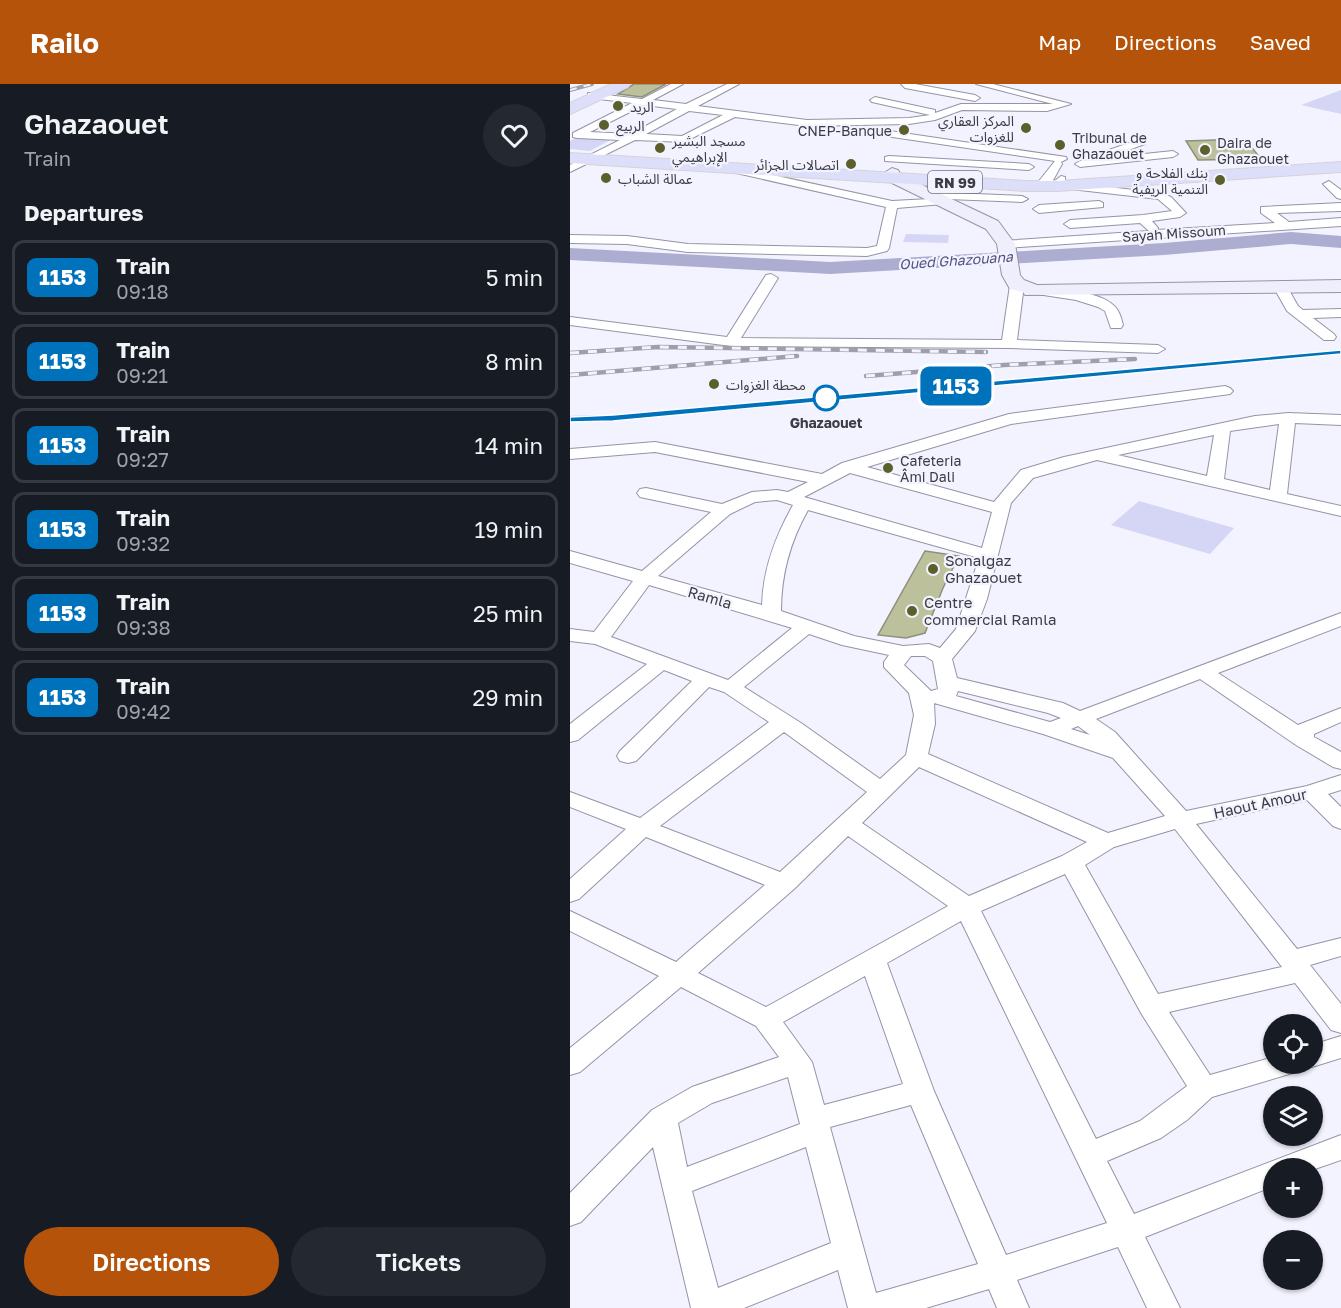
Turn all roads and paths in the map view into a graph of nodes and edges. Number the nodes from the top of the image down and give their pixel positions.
1 (617, 84) edge
2 (623, 84) edge
3 (664, 84) edge
4 (734, 84) edge
5 (981, 84) edge
6 (680, 85) edge
7 (905, 86) dead end
8 (698, 88) dead end
9 (721, 90) junction
10 (594, 96) junction
11 (875, 100) dead end
12 (642, 102) junction
13 (571, 107) edge
14 (685, 107) junction
15 (1047, 108) junction
16 (838, 110) dead end
17 (858, 111) dead end
18 (619, 113) junction
19 (732, 114) junction
20 (940, 114) junction
21 (895, 121) junction
22 (821, 122) junction
23 (807, 123) junction
24 (574, 136) edge
25 (632, 138) junction
26 (922, 138) junction
27 (1141, 142) dead end
28 (570, 152) edge
29 (1173, 154) dead end
30 (570, 158) edge
31 (594, 158) junction
32 (1078, 163) junction
33 (1341, 166) edge
34 (1029, 167) dead end
35 (727, 168) junction
36 (570, 169) edge
37 (896, 174) junction
38 (971, 175) junction
39 (1055, 179) junction
40 (1329, 184) dead end
41 (1341, 196) edge
42 (935, 198) junction
43 (1022, 199) dead end
44 (892, 205) junction
45 (1099, 205) dead end
46 (1341, 207) edge
47 (1039, 209) junction
48 (1143, 219) junction
49 (1341, 222) edge
50 (1070, 224) dead end
51 (1286, 225) junction
52 (1038, 233) junction
53 (1159, 234) junction
54 (570, 239) edge
55 (1007, 247) junction
56 (771, 278) dead end
57 (1020, 284) junction
58 (1280, 286) junction
59 (1341, 286) edge
60 (1341, 313) edge
61 (1299, 314) junction
62 (572, 322) edge
63 (1116, 325) dead end
64 (1329, 338) dead end
65 (731, 342) junction
66 (1009, 344) junction
67 (1158, 350) dead end
68 (1225, 391) dead end
69 (1288, 418) junction
70 (1341, 420) edge
71 (1223, 427) junction
72 (1093, 455) junction
73 (573, 458) edge
74 (848, 467) junction
75 (825, 480) junction
76 (1215, 481) junction
77 (646, 493) dead end
78 (1278, 496) junction
79 (796, 500) junction
80 (1000, 509) junction
81 (724, 510) junction
82 (1341, 511) edge
83 (988, 555) junction
84 (570, 557) edge
85 (644, 579) junction
86 (771, 614) junction
87 (1341, 619) edge
88 (806, 626) junction
89 (570, 635) edge
90 (599, 639) junction
91 (942, 658) junction
92 (899, 660) junction
93 (663, 661) junction
94 (1203, 672) junction
95 (706, 678) junction
96 (730, 688) junction
97 (930, 693) junction
98 (1341, 714) edge
99 (1082, 718) junction
100 (783, 722) junction
101 (1051, 729) junction
102 (570, 735) edge
103 (1302, 737) junction
104 (1122, 753) junction
105 (628, 756) dead end
106 (916, 757) junction
107 (1341, 762) edge
108 (1341, 782) edge
109 (882, 791) junction
110 (1312, 792) junction
111 (570, 799) edge
112 (1179, 820) junction
113 (1341, 821) edge
114 (848, 824) junction
115 (643, 826) junction
116 (1106, 841) junction
117 (1071, 862) junction
118 (785, 883) junction
119 (570, 893) edge
120 (967, 907) junction
121 (570, 920) edge
122 (1341, 947) edge
123 (873, 960) junction
124 (1297, 966) junction
125 (681, 974) junction
126 (1151, 1006) junction
127 (766, 1019) junction
128 (1341, 1023) edge
129 (1341, 1047) edge
130 (1323, 1053) edge
131 (798, 1062) junction
132 (570, 1064) edge
133 (1263, 1071) edge
134 (1203, 1088) junction
135 (920, 1092) junction
136 (662, 1118) junction
137 (816, 1124) junction
138 (1341, 1147) edge
139 (1088, 1154) junction
140 (1312, 1158) edge
141 (1263, 1177) edge
142 (675, 1184) junction
143 (570, 1213) edge
144 (1125, 1231) junction
145 (848, 1251) junction
146 (998, 1272) junction
147 (707, 1308) edge
148 (864, 1308) edge
149 (876, 1308) edge
150 (1013, 1308) edge
151 (1164, 1308) edge

1 - 10 main road
2 - 10 main road
3 - 6 street
4 - 9 street
5 - 15 street
6 - 12 street
7 - 15 street
8 - 9 street
9 - 14 street
10 - 12 street
10 - 13 main road
11 - 20 street
12 - 14 street
12 - 18 street
13 - 18 street
14 - 19 street
14 - 25 street
15 - 20 street
16 - 22 street
17 - 21 street
18 - 24 street
19 - 23 street
19 - 25 street
20 - 21 street
21 - 22 street
22 - 23 street
23 - 26 street
24 - 25 street
25 - 31 street
26 - 37 street
26 - 39 street
27 - 32 street
28 - 31 main road, RN 99
29 - 32 street
30 - 31 main road, RN 99
31 - 35 main road, RN 99
31 - 36 street
31 - 37 main road, RN 99
32 - 39 street
32 - 39 street
33 - 39 main road, RN 99
34 - 38 street
35 - 37 main road, RN 99
35 - 44 street
37 - 38 main road, RN 99
37 - 38 street
37 - 42 main road
38 - 39 main road, RN 99
39 - 47 street
39 - 48 street
40 - 41 street
42 - 43 street
42 - 44 street
42 - 55 main road
44 - 54 street
45 - 47 street
46 - 51 street
47 - 52 street
48 - 50 street
48 - 53 street
49 - 51 street, Sayah Missoum
51 - 53 street, Sayah Missoum
52 - 53 street, Sayah Missoum
52 - 55 street, Sayah Missoum
55 - 57 main road
56 - 65 street
57 - 58 main road
57 - 63 street
57 - 66 street
58 - 59 main road
58 - 61 street
60 - 61 street
61 - 64 street
62 - 65 street
65 - 66 street
66 - 67 street
68 - 74 street
69 - 70 street
69 - 71 street
69 - 78 street
71 - 72 street
71 - 76 street
72 - 76 street
72 - 80 street
73 - 75 street
74 - 75 street
74 - 80 street
75 - 79 street
76 - 78 street
77 - 81 street
78 - 82 street
79 - 81 street
79 - 83 street
79 - 86 street
80 - 83 street
81 - 85 street
83 - 91 street
84 - 85 street, Ramla
85 - 86 street, Ramla
85 - 90 street
86 - 88 street, Ramla
87 - 94 street
88 - 92 street, Ramla
88 - 96 street
89 - 90 street
90 - 93 street
91 - 92 street
91 - 97 street
92 - 97 street, Ramla
93 - 95 street
93 - 102 street
94 - 99 street
94 - 103 street
95 - 96 street
95 - 105 street
96 - 100 street
97 - 99 street
97 - 101 street
97 - 106 street
98 - 103 street
99 - 101 street
99 - 104 street
100 - 109 street
100 - 115 street
101 - 104 street
103 - 107 street
104 - 112 street
106 - 109 street
106 - 116 street
108 - 110 street, Haout Amour
109 - 114 street
110 - 112 street, Haout Amour
110 - 113 street
111 - 115 street
112 - 116 street, Haout Amour
112 - 124 street
114 - 118 street
114 - 120 street
115 - 118 street
115 - 119 street
116 - 117 street, Haout Amour
117 - 120 street, Haout Amour
117 - 126 street
118 - 125 street
120 - 123 street, Haout Amour
120 - 139 street
121 - 125 street
122 - 124 street
123 - 127 street, Haout Amour
123 - 135 street
124 - 126 street
124 - 128 street
125 - 127 street
125 - 132 street
126 - 134 street
127 - 131 street
129 - 130 street
131 - 136 street
131 - 137 street
133 - 134 street
134 - 139 street
135 - 137 street
135 - 146 street
136 - 142 street
136 - 143 street
137 - 142 street
137 - 145 street
138 - 140 street
139 - 144 street
141 - 144 street
142 - 147 street
144 - 146 street
144 - 151 street
145 - 147 street
145 - 148 street
146 - 149 street
146 - 150 street

